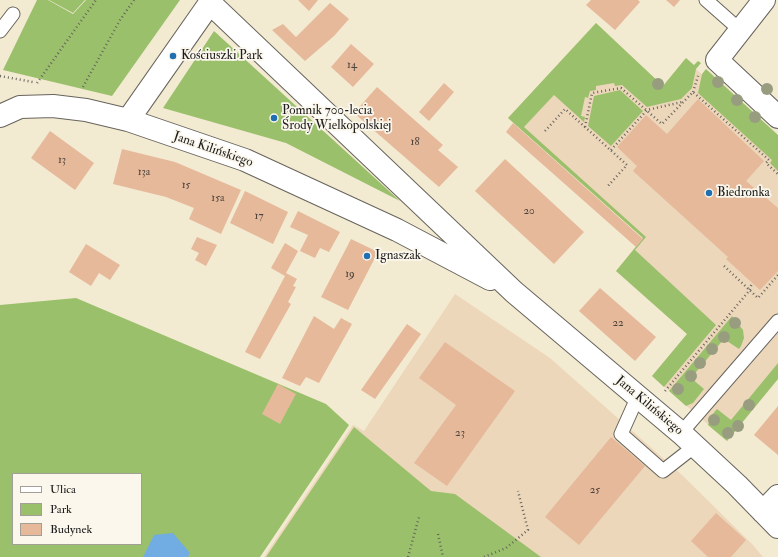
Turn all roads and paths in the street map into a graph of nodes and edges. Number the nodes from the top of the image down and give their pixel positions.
1 (96, 0) edge
2 (134, 0) edge
3 (706, 0) edge
4 (764, 0) edge
5 (211, 1) edge
6 (13, 14) dead end
7 (740, 30) junction
8 (0, 31) edge
9 (37, 83) dead end
10 (80, 94) dead end
11 (683, 102) junction
12 (647, 110) junction
13 (0, 116) edge
14 (778, 117) edge
15 (128, 120) junction
16 (585, 127) junction
17 (545, 131) dead end
18 (611, 150) junction
19 (778, 174) edge
20 (606, 187) dead end
21 (432, 214) junction
22 (414, 239) junction
23 (724, 266) dead end
24 (778, 275) edge
25 (752, 283) dead end
26 (749, 291) junction
27 (514, 292) junction
28 (778, 321) edge
29 (638, 396) junction
30 (690, 433) junction
31 (518, 491) dead end
32 (778, 496) edge
33 (419, 517) dead end
34 (770, 519) edge
35 (438, 534) dead end
36 (408, 557) edge
37 (443, 557) edge
38 (484, 557) edge

1 - 9 path
2 - 10 path
3 - 7 lane
4 - 7 street
5 - 15 street
5 - 21 street, Jana Kilińskiego
6 - 8 lane
7 - 14 street
11 - 12 path
11 - 12 path
11 - 19 path
12 - 16 path
12 - 18 path
13 - 15 street, Jana Kilińskiego
15 - 22 street, Jana Kilińskiego
16 - 17 path
16 - 18 path
18 - 20 path
21 - 22 street
21 - 27 street, Jana Kilińskiego
22 - 27 street, Jana Kilińskiego
23 - 26 path
24 - 26 path
25 - 26 path
26 - 30 path
27 - 29 street, Jana Kilińskiego
28 - 30 lane
29 - 30 street, Jana Kilińskiego
29 - 30 lane
30 - 34 street, Jana Kilińskiego
31 - 38 path
32 - 34 street
33 - 36 path
35 - 37 path

